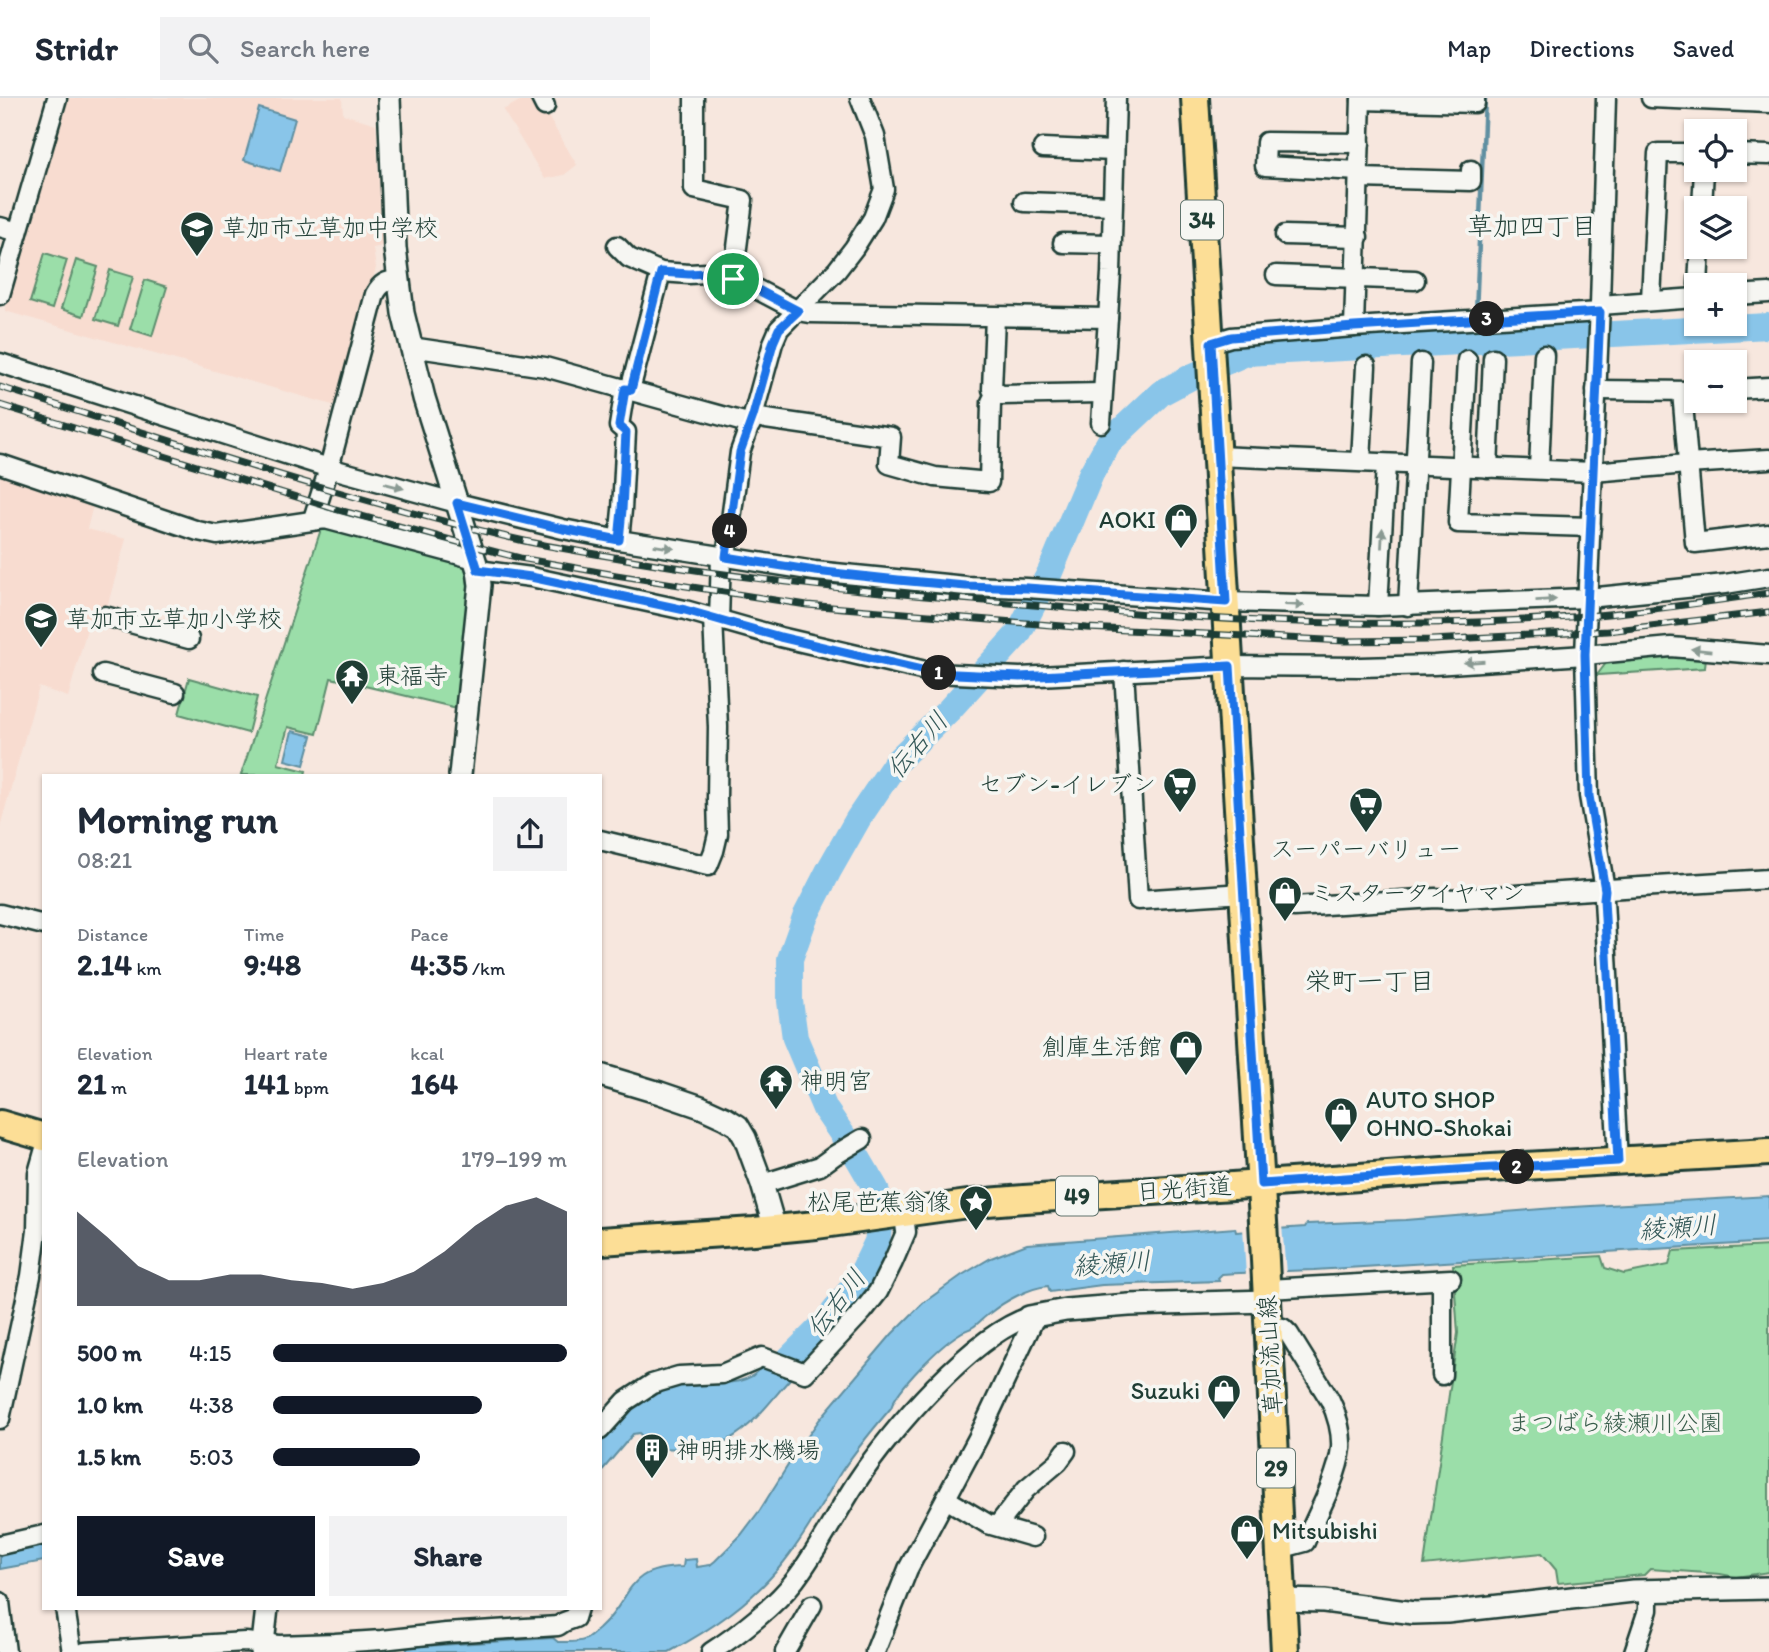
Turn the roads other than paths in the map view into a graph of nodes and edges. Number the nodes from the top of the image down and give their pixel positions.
1 (57, 98) edge
2 (389, 98) edge
3 (694, 98) edge
4 (860, 98) edge
5 (1116, 98) edge
6 (1195, 98) edge
7 (1475, 98) edge
8 (1606, 98) edge
9 (1651, 98) edge
10 (1361, 99) edge
11 (1769, 103) edge
12 (1360, 143) junction
13 (1043, 148) dead end
14 (1114, 151) junction
15 (1684, 153) edge
16 (1747, 155) edge
17 (1769, 155) edge
18 (1471, 170) dead end
19 (1359, 175) junction
20 (1024, 202) dead end
21 (1112, 205) junction
22 (0, 227) edge
23 (18, 232) junction
24 (1285, 235) dead end
25 (1357, 237) junction
26 (1063, 243) dead end
27 (1111, 244) junction
28 (617, 246) dead end
29 (661, 272) junction
30 (1276, 275) dead end
31 (1357, 278) junction
32 (733, 279) junction
33 (398, 280) junction
34 (1415, 280) dead end
35 (1769, 293) edge
36 (1747, 294) edge
37 (0, 295) edge
38 (1684, 299) edge
39 (1651, 300) junction
40 (798, 311) junction
41 (1600, 311) junction
42 (995, 317) junction
43 (1108, 318) junction
44 (1354, 327) junction
45 (1211, 343) junction
46 (411, 348) junction
47 (1544, 355) dead end
48 (1493, 358) dead end
49 (1467, 360) dead end
50 (0, 363) edge
51 (1421, 363) dead end
52 (1366, 366) dead end
53 (1769, 387) edge
54 (1747, 388) edge
55 (628, 390) junction
56 (1596, 390) junction
57 (996, 392) junction
58 (1684, 392) edge
59 (1102, 393) junction
60 (1688, 413) edge
61 (752, 420) junction
62 (1101, 423) dead end
63 (1217, 456) junction
64 (1769, 460) edge
65 (1361, 461) junction
66 (0, 464) edge
67 (1386, 464) junction
68 (1687, 464) junction
69 (1416, 465) junction
70 (1460, 467) junction
71 (329, 468) junction
72 (1488, 468) junction
73 (1539, 470) junction
74 (1593, 472) junction
75 (457, 503) junction
76 (313, 519) junction
77 (1591, 527) junction
78 (1769, 534) edge
79 (619, 540) junction
80 (723, 557) junction
81 (477, 565) junction
82 (1769, 578) edge
83 (1588, 598) junction
84 (1226, 602) junction
85 (1378, 606) junction
86 (1408, 606) junction
87 (105, 616) dead end
88 (716, 619) junction
89 (190, 639) dead end
90 (1585, 655) junction
91 (1769, 655) edge
92 (1230, 666) junction
93 (1124, 671) junction
94 (103, 674) dead end
95 (176, 693) dead end
96 (460, 774) edge
97 (602, 840) edge
98 (1769, 879) edge
99 (1605, 890) junction
100 (1244, 893) junction
101 (1294, 907) dead end
102 (0, 914) edge
103 (42, 924) edge
104 (602, 1076) edge
105 (0, 1124) edge
106 (42, 1135) edge
107 (862, 1139) dead end
108 (1769, 1152) edge
109 (42, 1159) edge
110 (1618, 1161) junction
111 (762, 1184) junction
112 (1261, 1184) junction
113 (899, 1214) junction
114 (775, 1229) junction
115 (602, 1241) edge
116 (1268, 1300) junction
117 (1032, 1316) junction
118 (1442, 1375) dead end
119 (1, 1413) edge
120 (602, 1428) edge
121 (1066, 1451) dead end
122 (946, 1499) junction
123 (997, 1527) junction
124 (42, 1535) edge
125 (1033, 1537) dead end
126 (0, 1545) edge
127 (1279, 1549) junction
128 (1769, 1588) edge
129 (1648, 1592) junction
130 (1282, 1601) junction
131 (0, 1602) edge
132 (812, 1605) dead end
133 (65, 1610) edge
134 (267, 1610) edge
135 (577, 1610) edge
136 (263, 1648) edge
137 (6, 1652) edge
138 (72, 1652) edge
139 (85, 1652) edge
140 (711, 1652) edge
141 (785, 1652) edge
142 (875, 1652) edge
143 (1285, 1652) edge
144 (1634, 1652) edge

1 - 23 street
2 - 33 street
3 - 32 street
4 - 40 street
5 - 14 street
6 - 45 main road, 34
7 - 10 street
8 - 41 street
9 - 11 street
10 - 12 street
12 - 19 street
12 - 19 street
13 - 14 street
14 - 21 street
15 - 39 street
16 - 17 street
18 - 19 street
19 - 25 street
20 - 21 street
21 - 27 street
22 - 23 street
23 - 37 street
24 - 25 street
25 - 31 street
26 - 27 street
27 - 43 street
28 - 29 street
29 - 32 street
29 - 55 street
30 - 31 street
31 - 34 street
31 - 44 street
32 - 40 street
33 - 46 street
33 - 71 street
35 - 36 street
38 - 39 street
39 - 41 street
40 - 42 street
40 - 61 street
41 - 44 street
41 - 56 street
42 - 43 street
42 - 57 street
43 - 59 street
44 - 45 street
45 - 63 main road, 34
46 - 55 street
46 - 75 street
47 - 73 street
48 - 72 street
49 - 70 street
50 - 71 street
51 - 69 street
52 - 65 street
53 - 54 street
55 - 61 street
55 - 79 street
56 - 58 street
56 - 74 street
57 - 59 street
57 - 61 street
59 - 62 street
60 - 68 street
61 - 80 street
63 - 65 street
63 - 84 main road, 34
64 - 68 street
65 - 67 street
66 - 76 street
67 - 69 street
85 -> 67 street
68 - 74 street
68 - 78 street
69 - 70 street
69 - 86 street
70 - 72 street
70 - 77 street
71 -> 75 street
71 - 76 street
72 - 73 street
73 - 74 street
74 - 77 street
75 - 79 street
75 - 81 street
76 - 81 street
77 - 83 street
79 -> 80 street
80 - 84 street
80 - 88 street
81 - 88 street
81 - 96 street
82 - 83 street
86 -> 83 street
83 - 90 street
84 -> 85 street
84 - 92 main road, 34
85 - 86 street
87 - 89 street
88 - 93 street
88 - 97 street
91 -> 90 street
90 -> 92 street
90 - 99 street
92 - 93 street
92 - 100 main road, 34
93 - 100 street
94 - 95 street
98 - 99 street
99 - 101 street
99 - 110 street
100 - 112 main road, 34
102 - 103 street
104 - 111 street
105 - 106 main road
107 - 111 street
108 - 110 main road, 日光街道 / 49
109 - 119 street
110 - 112 main road, 日光街道 / 49
111 - 114 street
112 - 113 main road, 日光街道 / 49
112 - 116 main road, 草加流山線 / 29
113 - 114 main road, 日光街道 / 49
113 - 120 street
114 - 115 main road, 日光街道 / 49
116 - 117 street
116 - 118 street
116 - 127 main road, 草加流山線 / 29
116 - 127 street
117 - 122 street
117 - 140 street
121 - 123 street
122 - 123 street
122 - 142 street
123 - 125 street
124 - 126 street
127 - 130 main road, 草加流山線 / 29
128 - 129 street
129 - 130 street
129 - 144 street
130 - 143 main road, 草加流山線 / 29
131 - 137 street
132 - 141 street
133 - 138 street
134 - 136 street
135 - 136 street
136 - 139 street

